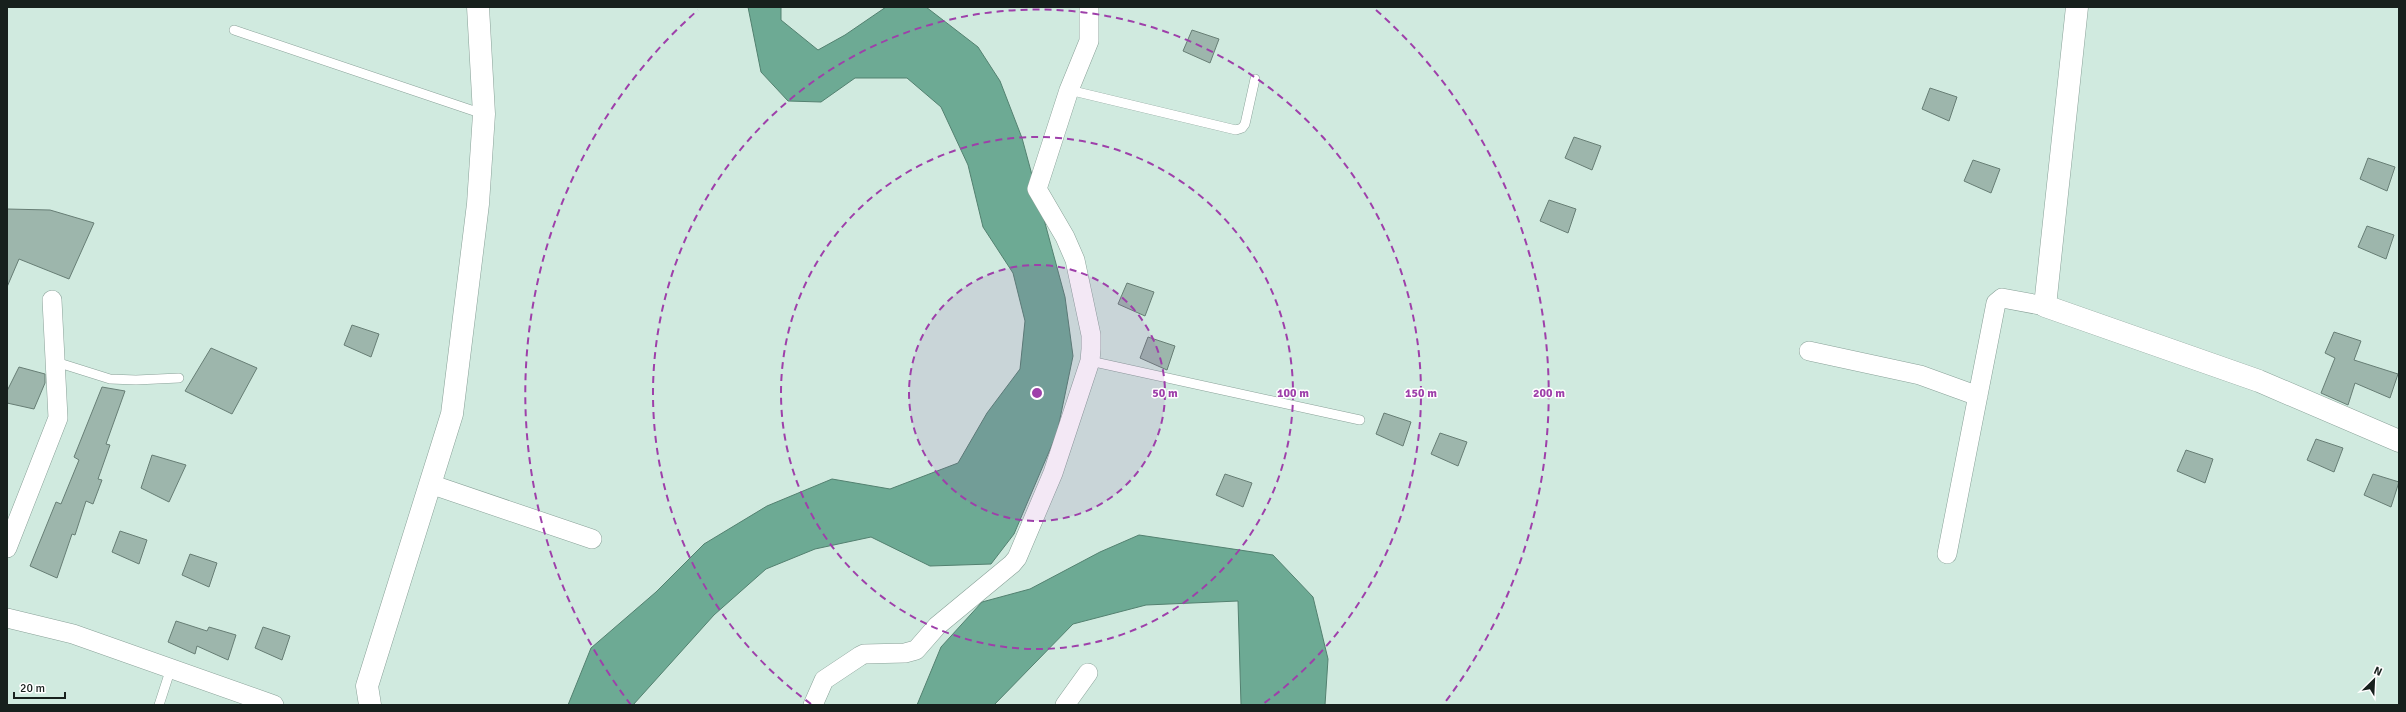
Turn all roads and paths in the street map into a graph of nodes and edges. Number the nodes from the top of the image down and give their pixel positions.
1 (478, 7) edge
2 (1090, 7) edge
3 (2077, 7) edge
4 (234, 30) dead end
5 (1255, 80) dead end
6 (1069, 90) junction
7 (484, 114) junction
8 (52, 300) dead end
9 (2045, 306) junction
10 (1809, 351) dead end
11 (1090, 361) junction
12 (56, 362) junction
13 (179, 378) dead end
14 (1978, 396) junction
15 (1360, 420) dead end
16 (2399, 441) edge
17 (430, 484) junction
18 (592, 539) dead end
19 (7, 548) edge
20 (1947, 554) dead end
21 (7, 618) edge
22 (171, 668) junction
23 (1088, 674) dead end
24 (159, 705) edge
25 (274, 705) edge
26 (370, 705) edge
27 (813, 705) edge
28 (1065, 705) edge

1 - 7 street
2 - 6 street
3 - 9 street
4 - 7 lane
5 - 6 lane
6 - 11 street
7 - 17 street
8 - 12 street
9 - 14 street
9 - 16 street
10 - 14 street
11 - 15 lane
11 - 27 street
12 - 13 lane
12 - 19 street
14 - 20 street
17 - 18 street
17 - 26 street
21 - 22 street
22 - 24 lane
22 - 25 street
23 - 28 street

